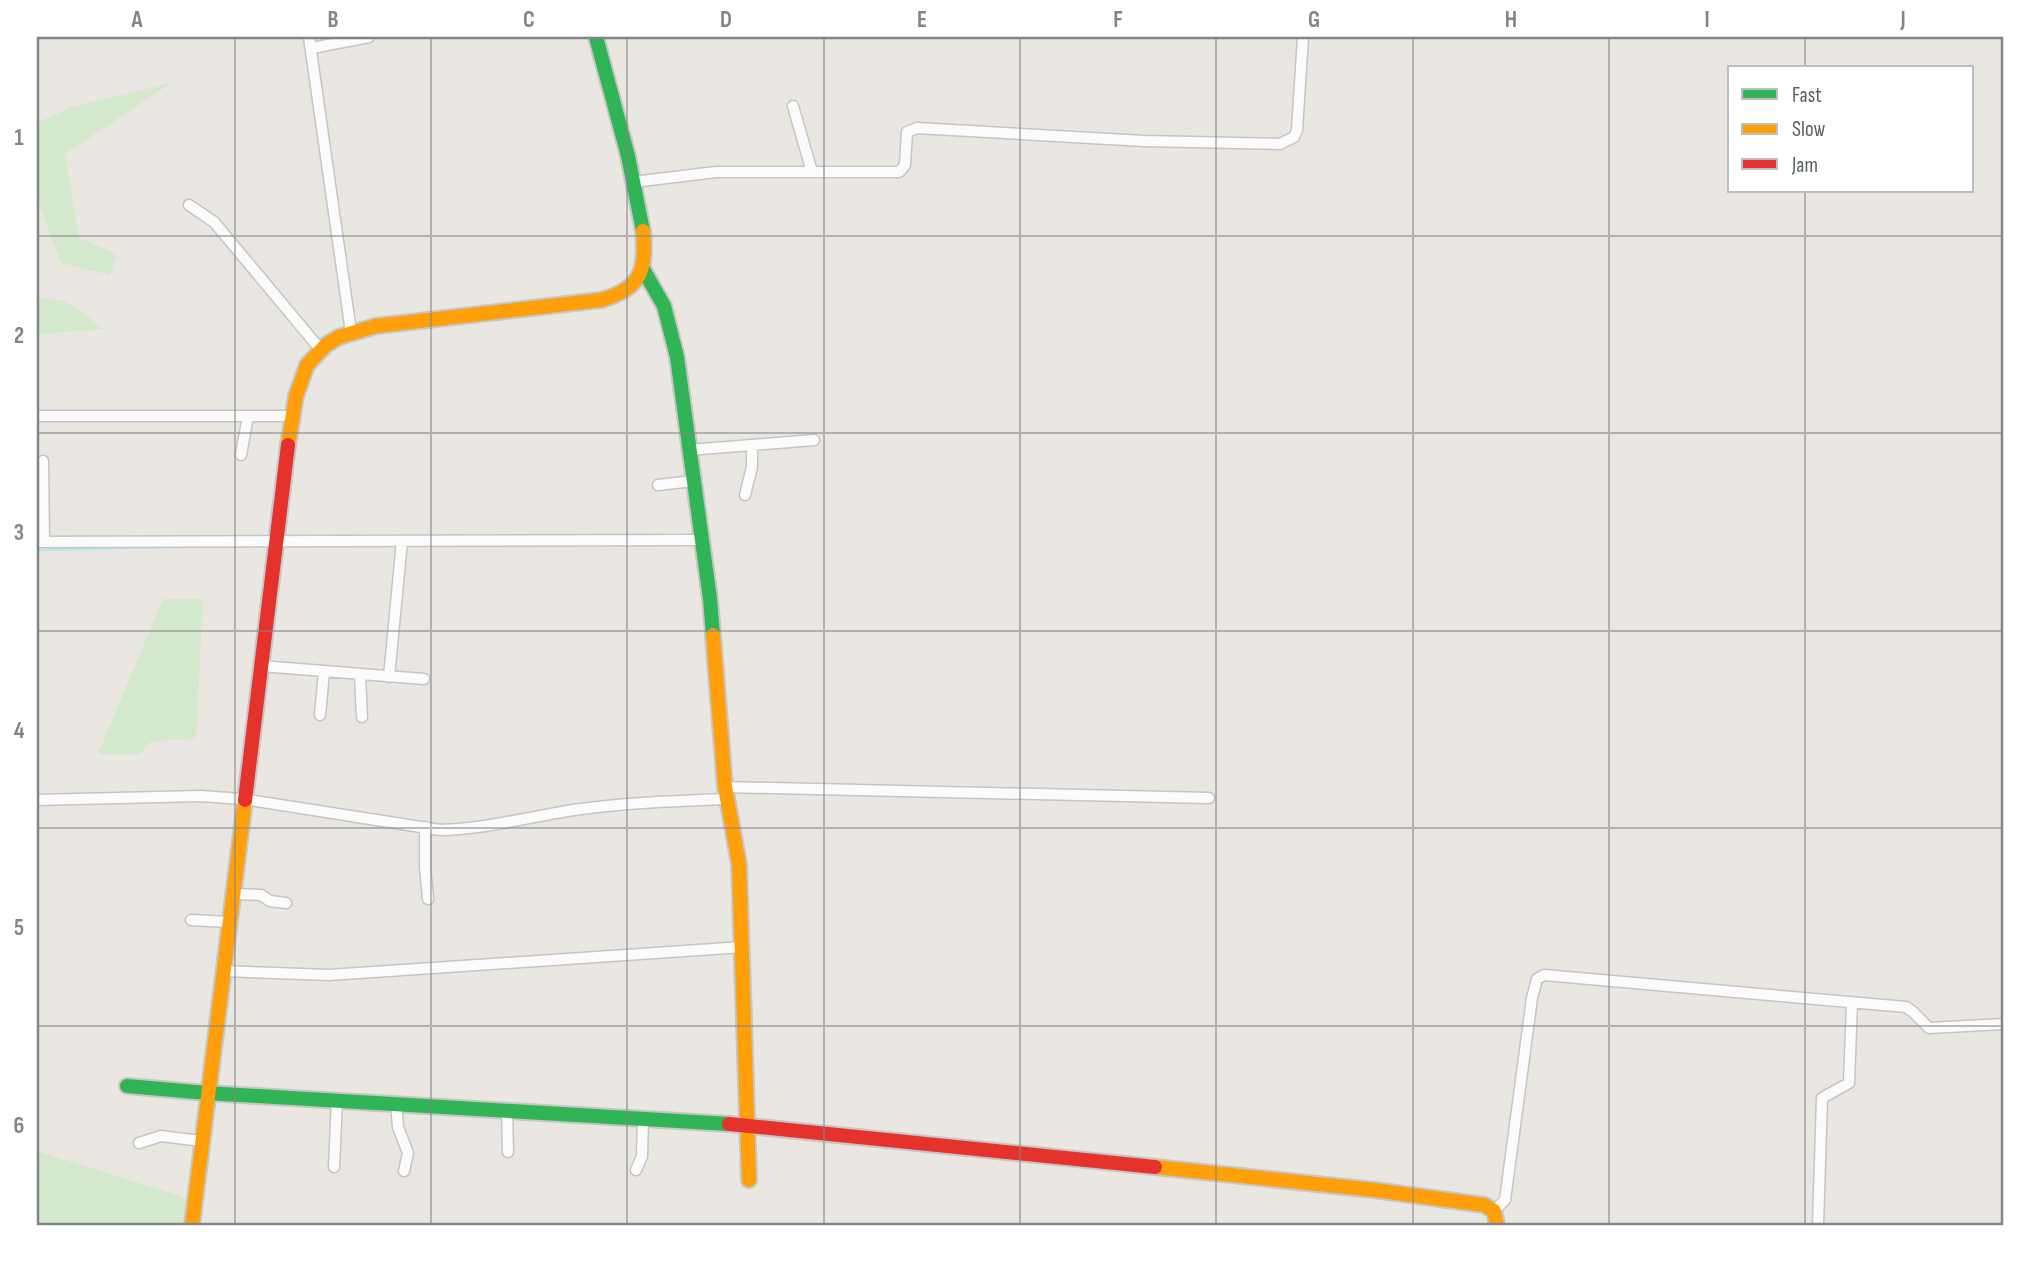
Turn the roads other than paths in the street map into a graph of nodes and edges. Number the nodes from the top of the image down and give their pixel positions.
1 (309, 37) edge
2 (369, 37) edge
3 (596, 37) edge
4 (1303, 37) edge
5 (312, 48) junction
6 (793, 106) dead end
7 (811, 172) junction
8 (633, 182) junction
9 (189, 205) dead end
10 (643, 269) junction
11 (351, 332) junction
12 (320, 349) junction
13 (37, 416) edge
14 (248, 416) junction
15 (292, 416) junction
16 (814, 440) dead end
17 (752, 445) junction
18 (689, 450) junction
19 (241, 455) dead end
20 (43, 461) dead end
21 (693, 481) junction
22 (658, 485) dead end
23 (745, 495) dead end
24 (701, 540) junction
25 (277, 541) junction
26 (402, 541) junction
27 (41, 542) edge
28 (261, 666) junction
29 (324, 672) junction
30 (360, 675) junction
31 (389, 677) junction
32 (424, 679) dead end
33 (320, 715) dead end
34 (362, 717) dead end
35 (726, 792) junction
36 (1209, 798) dead end
37 (243, 799) junction
38 (37, 800) edge
39 (425, 827) junction
40 (233, 894) junction
41 (428, 899) dead end
42 (286, 903) dead end
43 (191, 920) dead end
44 (228, 922) junction
45 (743, 947) junction
46 (222, 971) junction
47 (1852, 1002) junction
48 (2003, 1024) edge
49 (127, 1086) dead end
50 (207, 1093) junction
51 (337, 1100) junction
52 (396, 1103) junction
53 (507, 1110) junction
54 (643, 1118) junction
55 (747, 1125) junction
56 (201, 1141) junction
57 (139, 1143) dead end
58 (508, 1152) dead end
59 (334, 1167) dead end
60 (636, 1170) dead end
61 (404, 1171) dead end
62 (749, 1180) dead end
63 (1496, 1218) edge
64 (192, 1225) edge
65 (1818, 1225) edge

1 - 5 street
2 - 5 street
3 - 8 street
4 - 7 street
5 - 11 street
6 - 7 street
7 - 8 street
8 - 10 street
9 - 12 street
10 - 11 street
10 - 18 street
11 - 12 street
12 - 15 street
13 - 14 street
14 - 15 street
14 - 19 street
15 - 25 street
16 - 17 street
17 - 18 street
17 - 23 street
18 - 21 street
20 - 27 street
21 - 22 street
21 - 24 street
24 - 26 street
24 - 35 street
25 - 26 street
25 - 27 street
25 - 28 street
26 - 31 street
28 - 29 street
28 - 37 street
29 - 30 street
29 - 33 street
30 - 31 street
30 - 34 street
31 - 32 street
35 - 36 street
35 - 39 street
35 - 45 street
37 - 38 street
37 - 39 street
37 - 40 street
39 - 41 street
40 - 42 street
40 - 44 street
43 - 44 street
44 - 46 street
45 - 46 street
45 - 55 street
46 - 50 street
47 - 48 street
47 - 63 street
47 - 65 street
49 - 50 street
50 - 51 street
50 - 56 street
51 - 52 street
51 - 59 street
52 - 53 street
52 - 61 street
53 - 54 street
53 - 58 street
54 - 55 street
54 - 60 street
55 - 62 street
55 - 63 street
56 - 57 street
56 - 64 street

